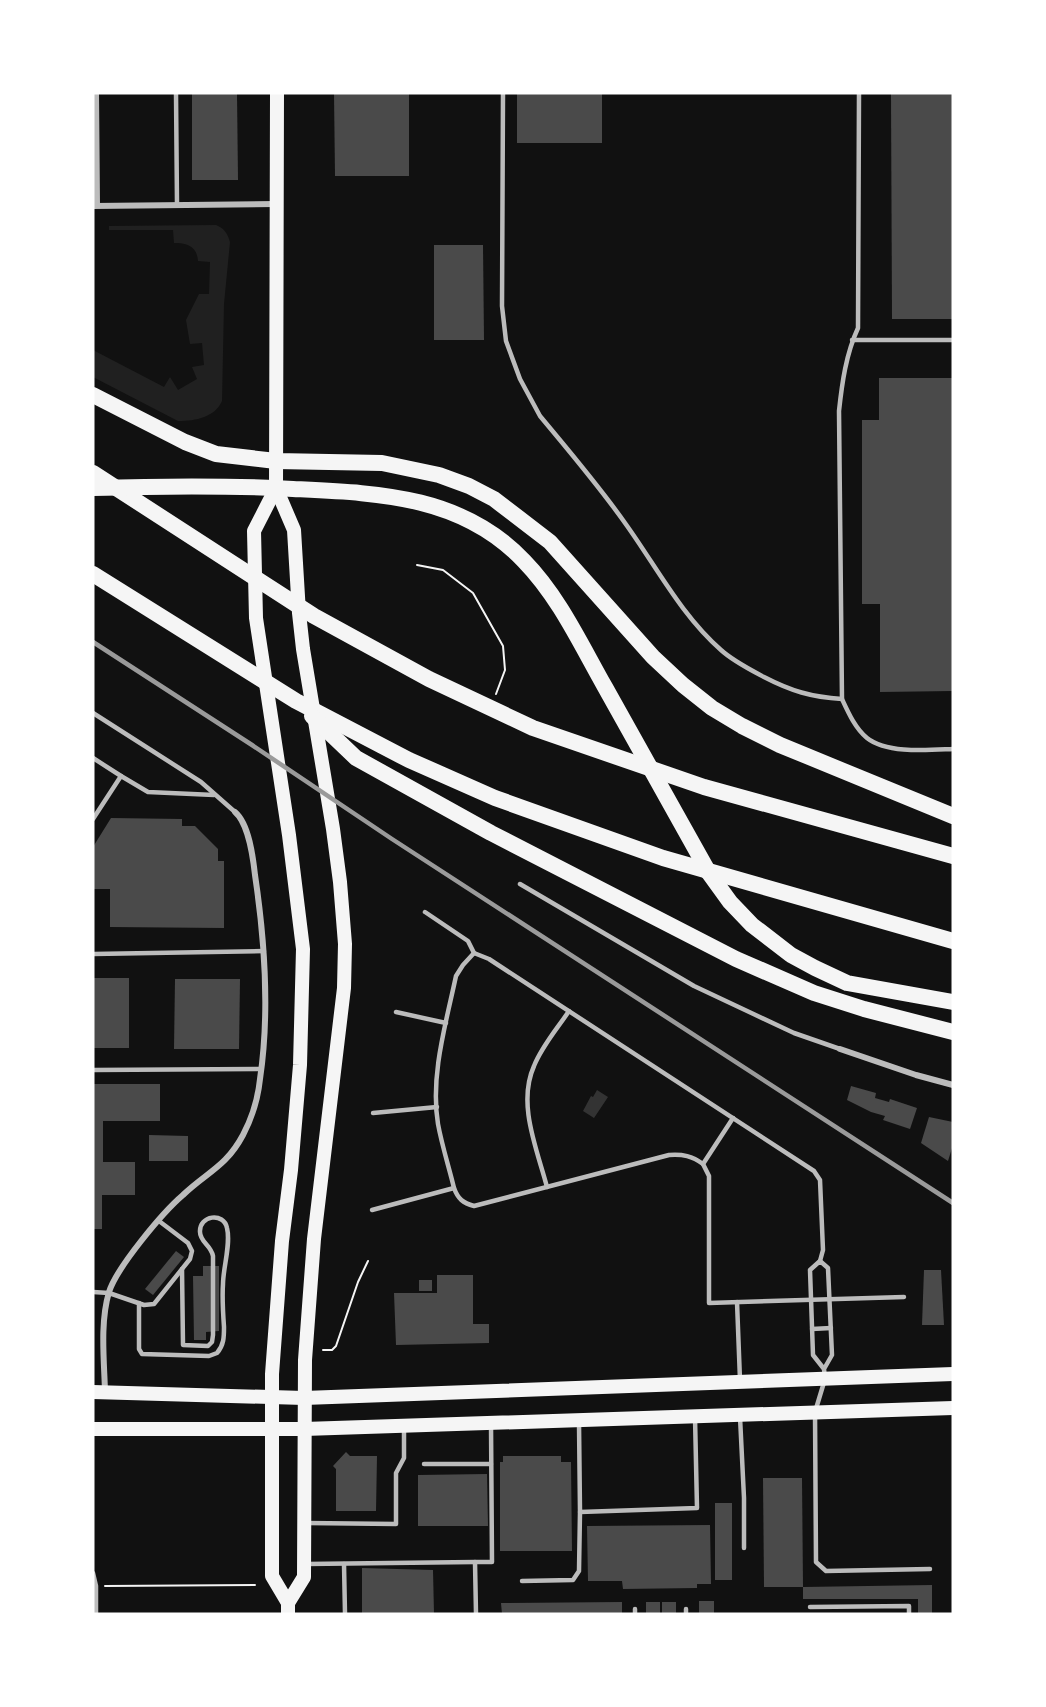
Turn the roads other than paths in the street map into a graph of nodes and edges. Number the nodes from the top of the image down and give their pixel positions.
1 (96, 93) edge
2 (176, 93) edge
3 (277, 93) edge
4 (503, 93) edge
5 (859, 93) edge
6 (277, 204) junction
7 (177, 205) junction
8 (95, 206) edge
9 (852, 340) junction
10 (953, 340) edge
11 (93, 395) edge
12 (276, 461) junction
13 (93, 473) edge
14 (93, 488) edge
15 (276, 488) junction
16 (93, 574) edge
17 (842, 699) junction
18 (296, 701) junction
19 (93, 713) edge
20 (953, 749) edge
21 (93, 758) edge
22 (121, 776) junction
23 (214, 795) junction
24 (235, 812) joint
25 (953, 816) edge
26 (93, 819) edge
27 (953, 856) edge
28 (520, 884) dead end
29 (425, 912) dead end
30 (953, 941) edge
31 (264, 951) junction
32 (474, 953) junction
33 (93, 954) edge
34 (953, 1002) edge
35 (569, 1011) junction
36 (396, 1012) dead end
37 (446, 1023) junction
38 (953, 1032) edge
39 (840, 1049) joint
40 (261, 1069) junction
41 (93, 1070) edge
42 (953, 1085) edge
43 (437, 1107) junction
44 (373, 1113) dead end
45 (734, 1118) junction
46 (703, 1164) junction
47 (548, 1187) junction
48 (454, 1188) junction
49 (372, 1210) dead end
50 (159, 1221) junction
51 (820, 1261) junction
52 (182, 1269) junction
53 (93, 1292) edge
54 (109, 1293) junction
55 (904, 1296) dead end
56 (829, 1299) junction
57 (812, 1300) junction
58 (737, 1302) junction
59 (139, 1303) junction
60 (831, 1328) junction
61 (812, 1329) junction
62 (825, 1374) junction
63 (953, 1374) edge
64 (740, 1382) junction
65 (99, 1392) edge
66 (272, 1397) junction
67 (303, 1398) junction
68 (953, 1408) edge
69 (815, 1412) junction
70 (740, 1414) junction
71 (695, 1416) junction
72 (579, 1420) junction
73 (491, 1423) junction
74 (404, 1426) junction
75 (93, 1429) edge
76 (304, 1429) junction
77 (273, 1430) junction
78 (424, 1464) dead end
79 (491, 1464) junction
80 (580, 1512) junction
81 (304, 1523) junction
82 (744, 1548) dead end
83 (475, 1562) junction
84 (303, 1564) junction
85 (344, 1564) junction
86 (930, 1569) dead end
87 (93, 1574) edge
88 (522, 1581) dead end
89 (810, 1607) dead end
90 (288, 1608) edge
91 (96, 1614) edge
92 (345, 1614) edge
93 (476, 1614) edge
94 (909, 1614) edge

1 - 8 street
2 - 7 lane
3 - 6 main road
4 - 17 lane
5 - 9 lane
6 - 7 street
6 - 12 main road
7 - 8 street
9 - 10 lane
9 - 17 lane
11 - 12 highway
12 - 15 main road
12 - 25 highway
13 - 27 highway
14 - 15 highway
15 - 34 highway
15 - 66 main road
15 - 67 main road
16 - 18 highway
17 - 20 lane
18 - 30 highway
18 - 38 highway
19 - 23 lane
21 - 22 lane
22 - 23 lane
22 - 26 lane
23 - 24 lane
24 - 31 street
28 - 39 lane
29 - 32 lane
31 - 33 lane
31 - 40 street
32 - 35 lane
32 - 37 lane
35 - 45 lane
35 - 47 lane
36 - 37 lane
37 - 43 lane
39 - 42 street
40 - 41 lane
40 - 50 street
43 - 44 lane
43 - 48 lane
45 - 46 lane
45 - 51 lane
46 - 47 lane
46 - 58 lane
47 - 48 lane
48 - 49 lane
50 - 52 lane
50 - 54 street
51 - 56 lane
51 - 57 lane
52 - 59 lane
52 - 59 lane
53 - 54 lane
54 - 59 lane
54 - 65 street
55 - 56 lane
56 - 57 lane
56 - 60 lane
57 - 58 lane
57 - 61 lane
58 - 64 lane
60 - 61 lane
60 - 62 lane
61 - 62 lane
62 - 63 main road
62 - 64 main road
62 - 69 lane
64 - 67 main road
65 - 66 main road
66 - 67 main road
66 - 77 main road
67 - 76 main road
68 - 69 main road
69 - 70 main road
69 - 86 lane
70 - 71 main road
70 - 82 lane
71 - 72 main road
71 - 80 lane
72 - 73 main road
72 - 80 lane
73 - 74 main road
73 - 79 lane
74 - 76 main road
74 - 81 lane
75 - 77 main road
76 - 77 main road
76 - 81 main road
77 - 90 main road
78 - 79 lane
79 - 83 lane
80 - 88 lane
81 - 84 main road
83 - 85 lane
83 - 93 lane
84 - 85 lane
84 - 90 main road
85 - 92 lane
87 - 91 lane
89 - 94 lane

